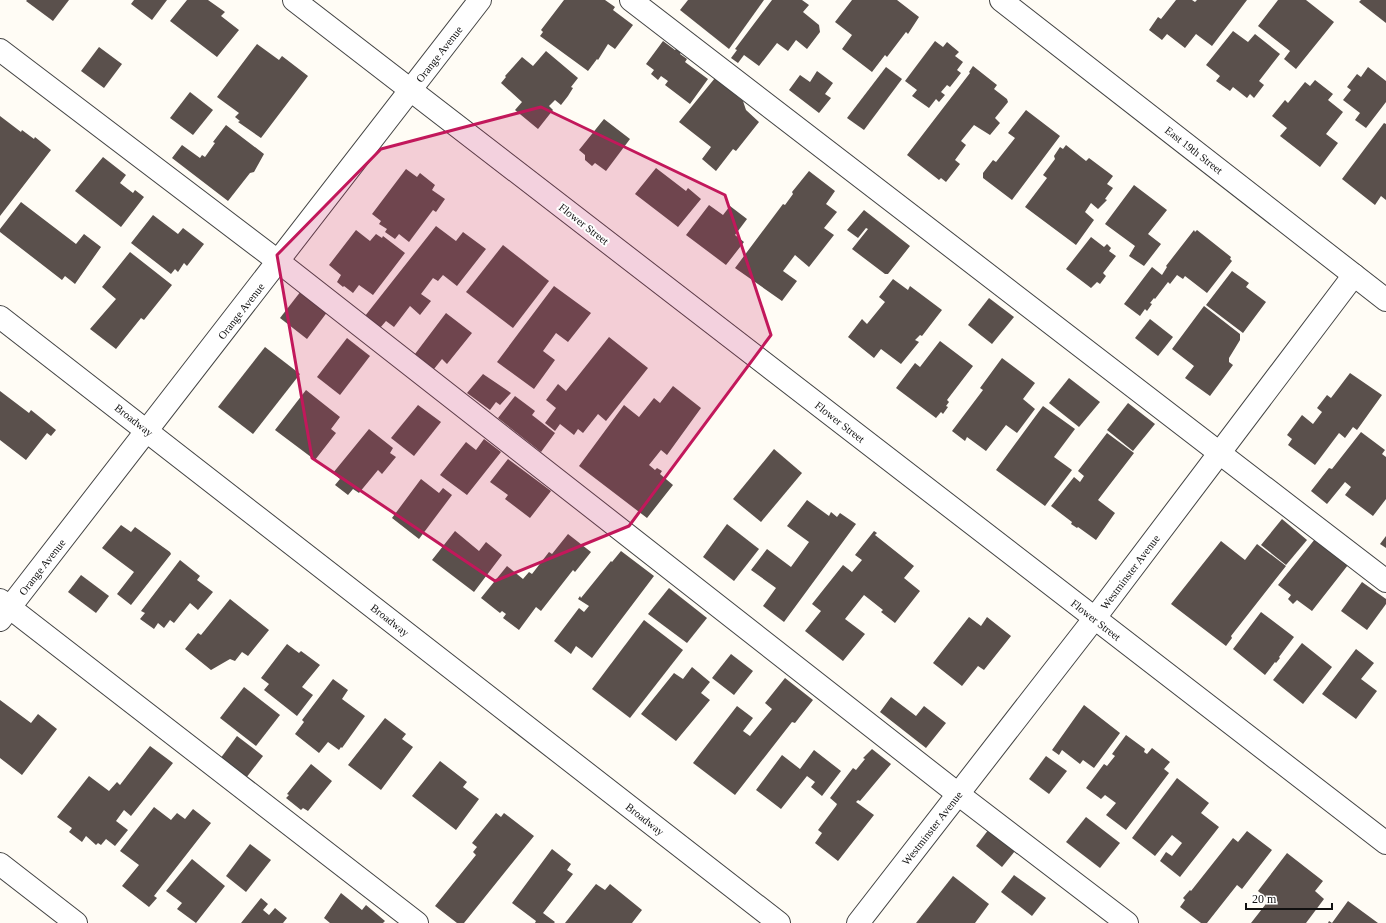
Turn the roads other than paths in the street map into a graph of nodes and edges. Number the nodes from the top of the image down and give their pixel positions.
1 (294, 0) edge
2 (480, 0) edge
3 (631, 0) edge
4 (1001, 0) edge
5 (0, 50) edge
6 (411, 90) junction
7 (279, 262) junction
8 (1354, 275) junction
9 (1386, 300) edge
10 (0, 317) edge
11 (148, 431) junction
12 (1220, 453) junction
13 (1386, 581) edge
14 (3, 609) edge
15 (1094, 619) junction
16 (958, 794) junction
17 (1386, 843) edge
18 (0, 864) edge
19 (76, 923) edge
20 (417, 923) edge
21 (779, 923) edge
22 (858, 923) edge
23 (1127, 923) edge

1 - 6 street, Flower Street
2 - 6 street, Orange Avenue
3 - 12 street
4 - 8 street, East 19th Street
5 - 7 street
6 - 7 street, Orange Avenue
6 - 15 street, Flower Street
7 - 11 street, Orange Avenue
7 - 16 street
8 - 9 street, East 19th Street
8 - 12 street, Westminster Avenue
10 - 11 street, Broadway
11 - 14 street, Orange Avenue
11 - 21 street, Broadway
12 - 13 street
12 - 15 street, Westminster Avenue
14 - 20 street
15 - 16 street, Westminster Avenue
15 - 17 street, Flower Street
16 - 22 street, Westminster Avenue
16 - 23 street
18 - 19 street

